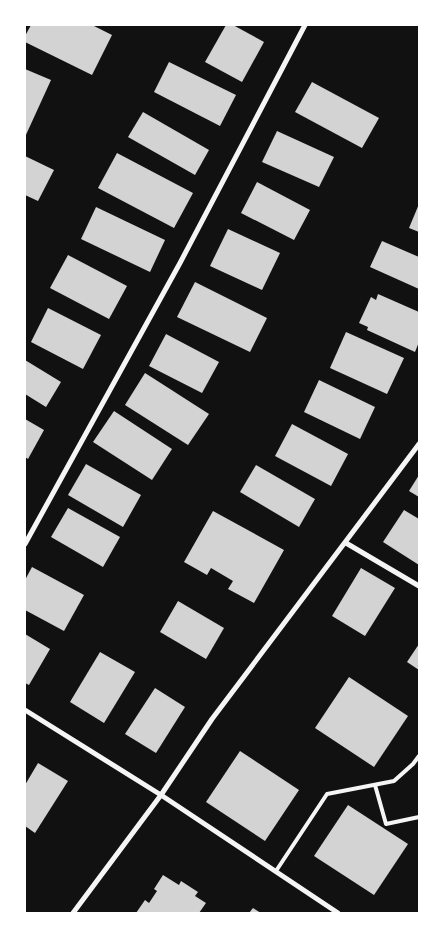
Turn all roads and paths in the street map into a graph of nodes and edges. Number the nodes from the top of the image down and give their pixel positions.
1 (305, 25) edge
2 (419, 444) edge
3 (346, 542) junction
4 (25, 544) edge
5 (419, 586) edge
6 (25, 710) edge
7 (419, 756) edge
8 (375, 785) junction
9 (161, 795) junction
10 (419, 817) edge
11 (276, 871) junction
12 (72, 913) edge
13 (338, 913) edge

1 - 4 street
2 - 3 street
3 - 5 street
3 - 9 street
6 - 9 street
7 - 8 lane
8 - 10 lane
8 - 11 lane
9 - 11 street
9 - 12 street
11 - 13 street

